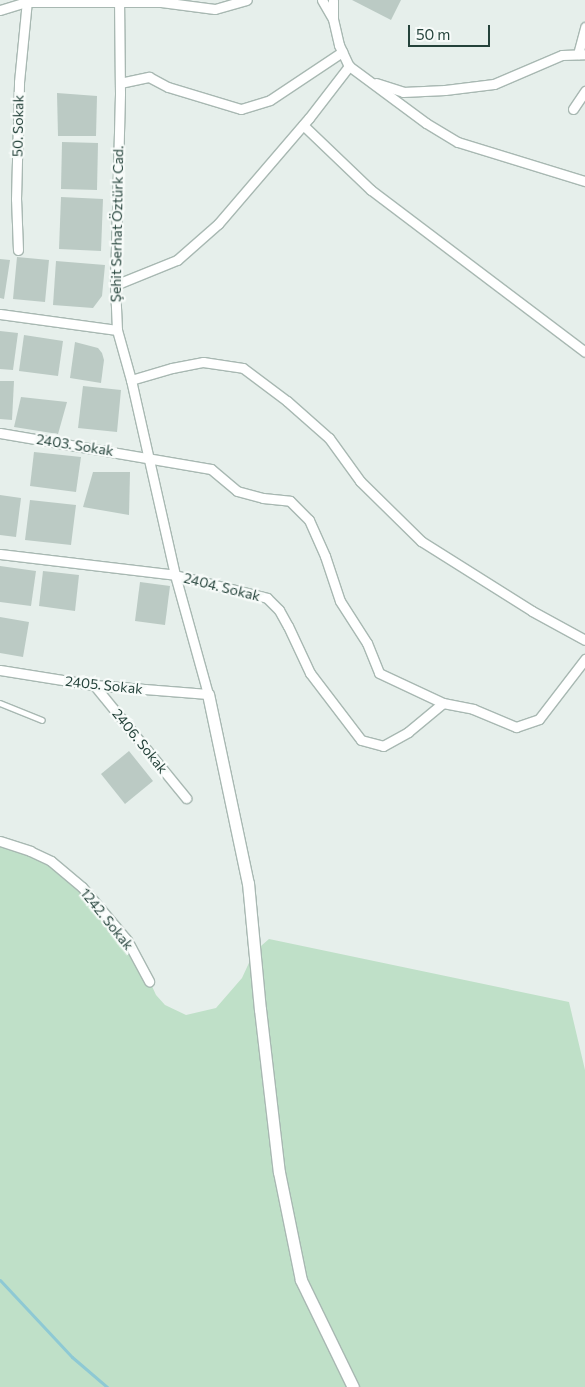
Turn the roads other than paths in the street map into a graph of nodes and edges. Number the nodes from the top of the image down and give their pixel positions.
1 (247, 0) edge
2 (322, 0) edge
3 (333, 0) edge
4 (27, 1) edge
5 (52, 1) edge
6 (119, 1) edge
7 (0, 10) edge
8 (333, 19) junction
9 (585, 27) edge
10 (342, 52) junction
11 (581, 54) edge
12 (349, 66) junction
13 (367, 80) junction
14 (120, 83) junction
15 (585, 91) edge
16 (573, 109) dead end
17 (303, 125) junction
18 (585, 181) edge
19 (18, 250) dead end
20 (115, 285) junction
21 (0, 314) edge
22 (117, 330) junction
23 (585, 352) edge
24 (132, 380) junction
25 (0, 433) edge
26 (149, 458) junction
27 (0, 554) edge
28 (175, 575) junction
29 (585, 640) edge
30 (585, 659) edge
31 (0, 670) edge
32 (94, 685) junction
33 (208, 694) junction
34 (0, 703) edge
35 (443, 703) junction
36 (42, 720) dead end
37 (186, 798) dead end
38 (0, 841) edge
39 (149, 981) dead end
40 (354, 1387) edge

1 - 6 street
2 - 8 street
3 - 8 street
4 - 5 street
4 - 7 street
4 - 19 street, 50. Sokak
5 - 6 street
6 - 14 street, Şehit Serhat Öztürk Cad.
8 - 10 street
9 - 11 street
10 - 12 street
10 - 14 street
11 - 13 street
12 - 13 street
12 - 17 street
13 - 18 street
14 - 20 street, Şehit Serhat Öztürk Cad.
15 - 16 street
17 - 20 street
17 - 23 street
20 - 22 street, Şehit Serhat Öztürk Cad.
21 - 22 street
22 - 24 street, Şehit Serhat Öztürk Cad.
24 - 26 street, Şehit Serhat Öztürk Cad.
24 - 29 street
25 - 26 street, 2403. Sokak
26 - 28 street, Şehit Serhat Öztürk Cad.
26 - 35 street, 2403. Sokak
27 - 28 street, 2404. Sokak
28 - 33 street, Şehit Serhat Öztürk Cad.
28 - 35 street, 2404. Sokak
30 - 35 street, 2403. Sokak
31 - 32 street, 2405. Sokak
32 - 33 street, 2405. Sokak
32 - 37 street, 2406. Sokak
33 - 40 street
34 - 36 lane
38 - 39 street, 1242. Sokak

